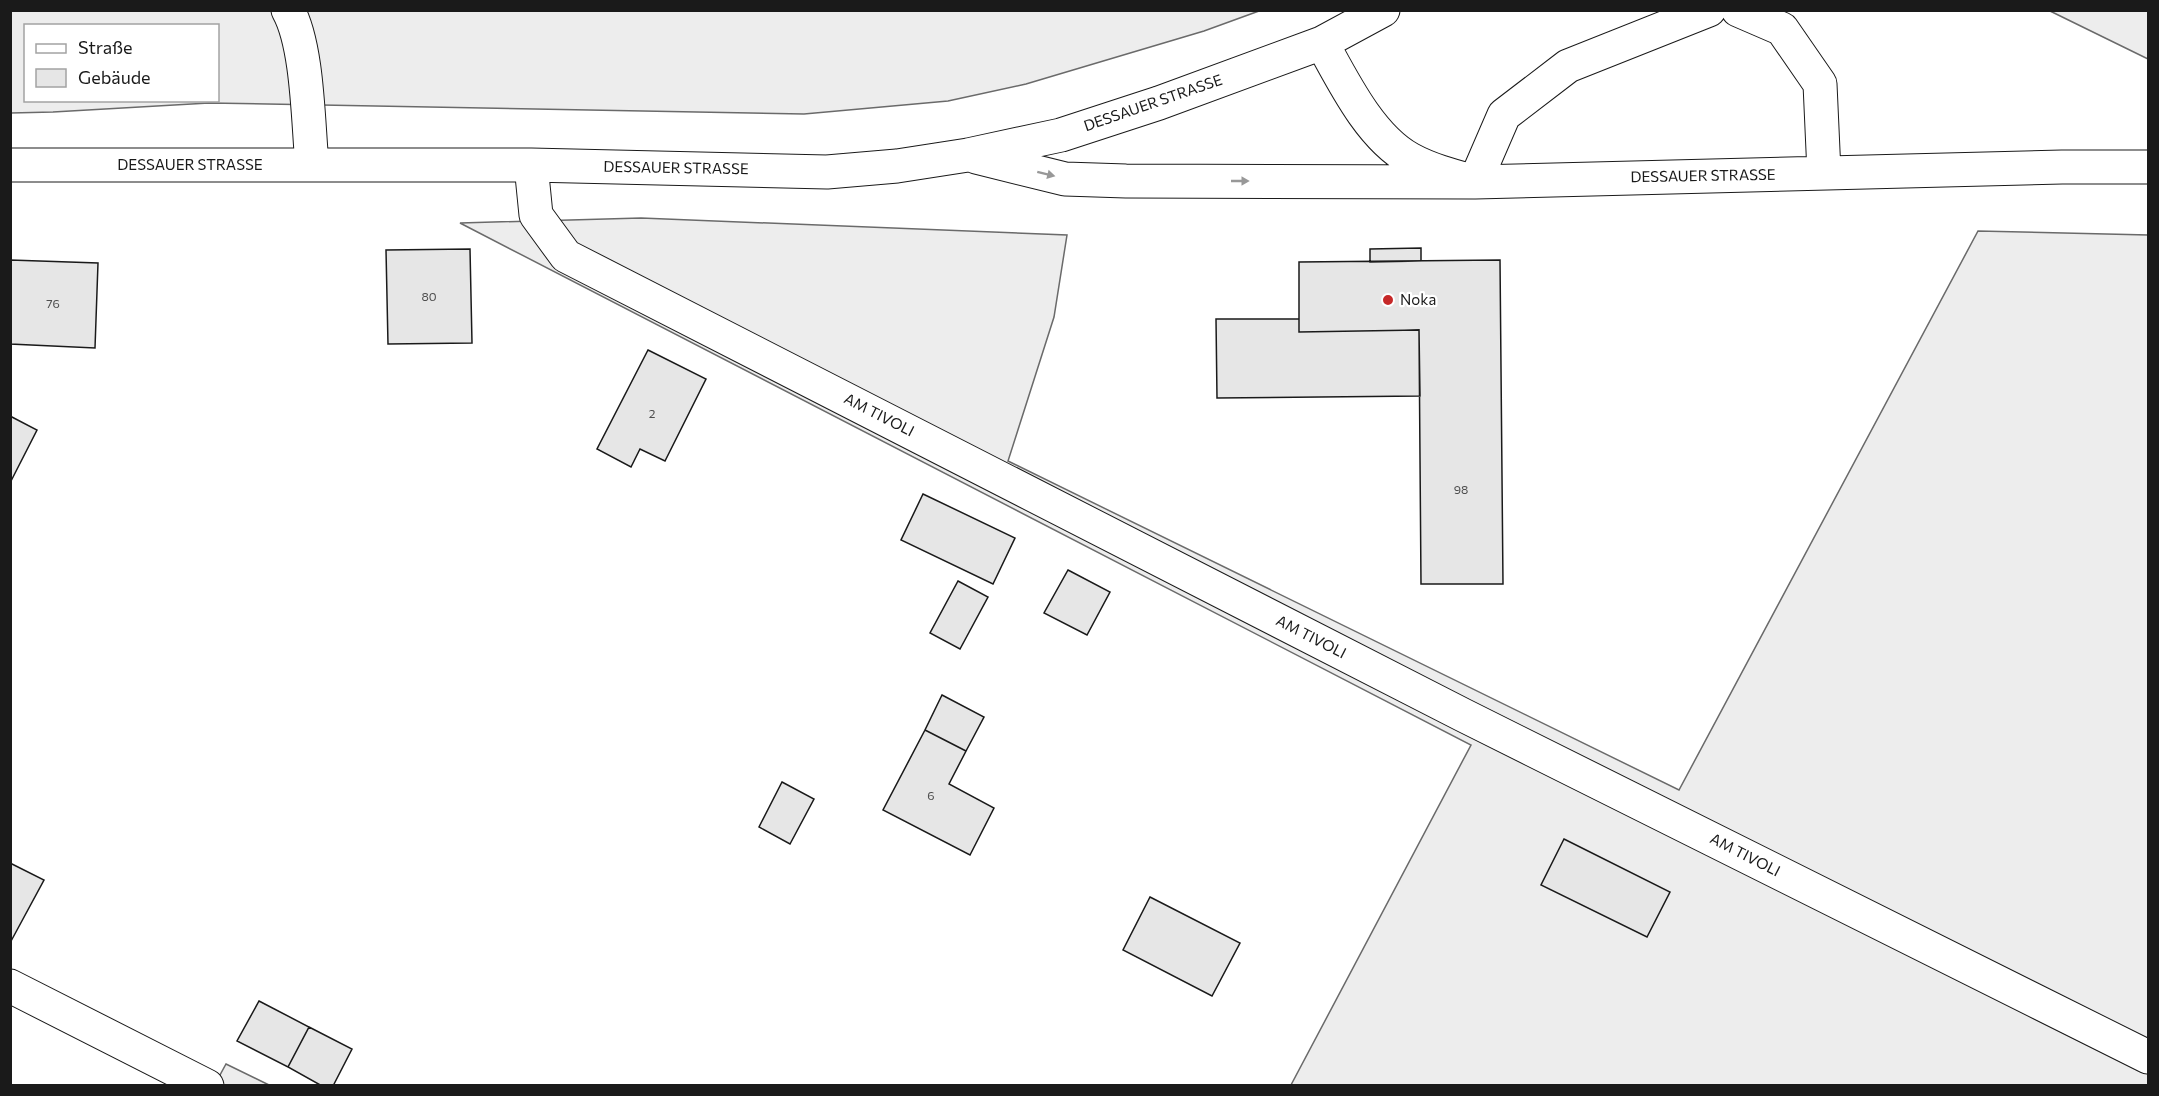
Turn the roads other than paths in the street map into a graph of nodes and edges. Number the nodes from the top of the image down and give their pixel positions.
1 (288, 10) edge
2 (1383, 10) edge
3 (1709, 10) edge
4 (1738, 10) edge
5 (1322, 43) junction
6 (968, 155) junction
7 (10, 165) edge
8 (312, 165) junction
9 (531, 165) junction
10 (2148, 167) edge
11 (1824, 173) junction
12 (1475, 182) junction
13 (10, 986) edge
14 (2148, 1057) edge
15 (207, 1086) edge

1 - 8 street
2 - 5 street, DESSAUER STRASSE
3 - 12 street
4 - 11 street
5 - 6 street, DESSAUER STRASSE
5 - 12 street, DESSAUER STRASSE
6 - 9 street, DESSAUER STRASSE
6 -> 12 street
7 - 8 street, DESSAUER STRASSE
8 - 9 street, DESSAUER STRASSE
9 - 14 street, AM TIVOLI
10 - 11 street, DESSAUER STRASSE
11 - 12 street, DESSAUER STRASSE
13 - 15 street

